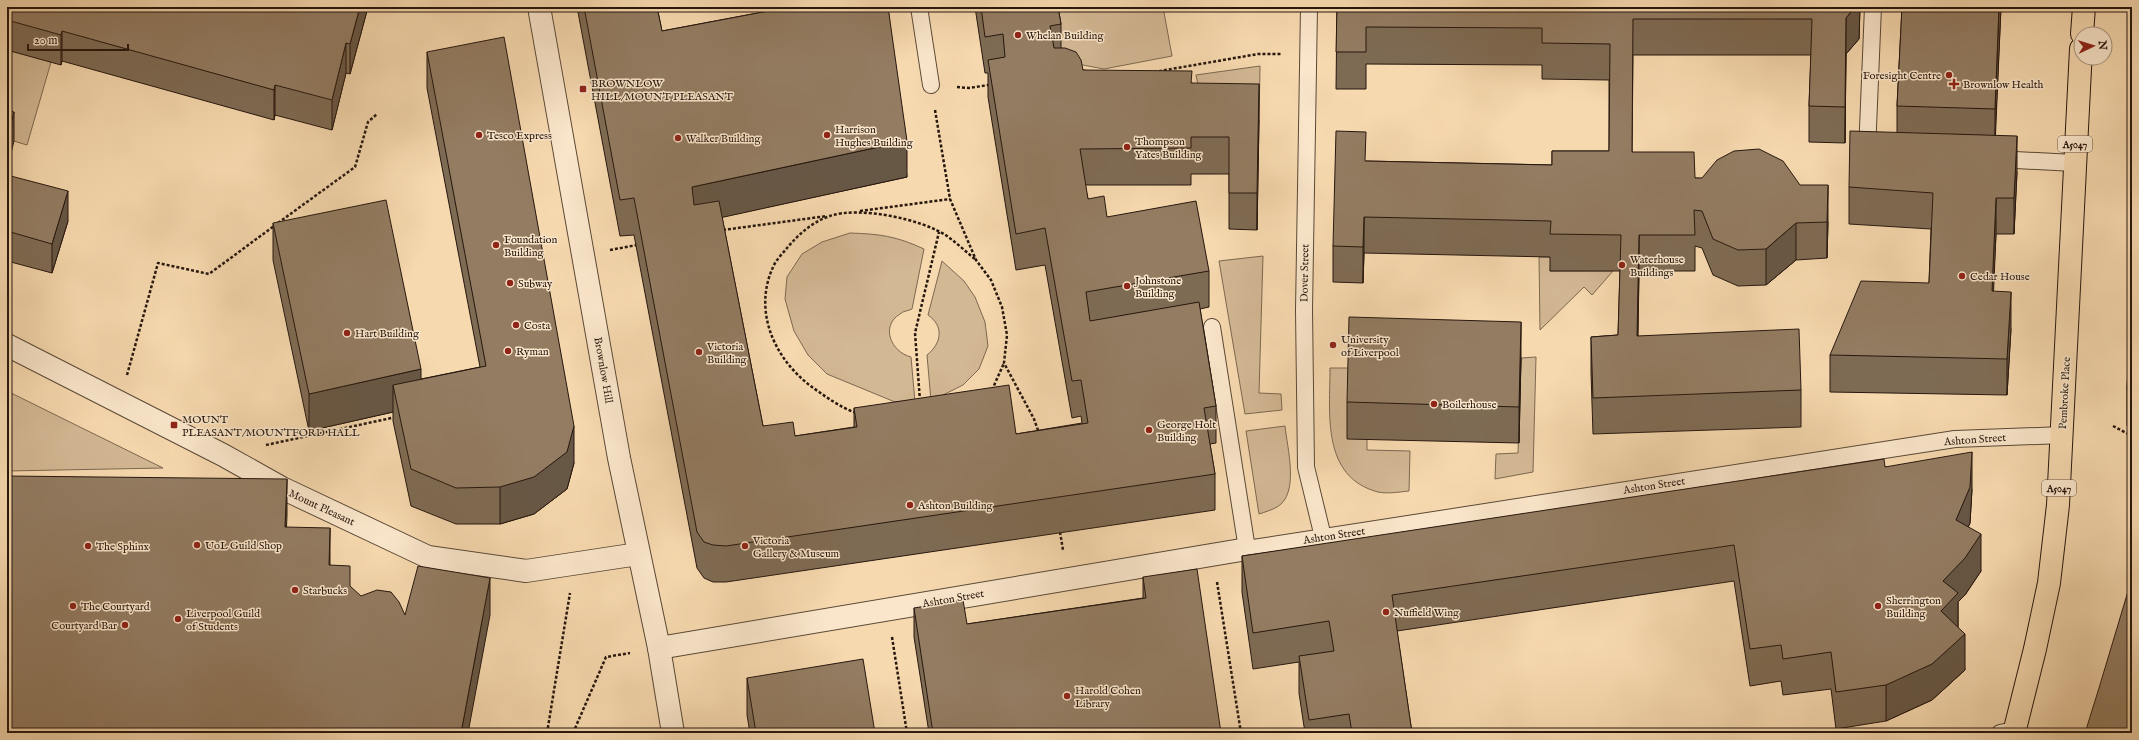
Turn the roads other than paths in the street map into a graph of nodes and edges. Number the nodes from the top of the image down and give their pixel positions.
1 (539, 7) edge
2 (919, 7) edge
3 (1309, 7) edge
4 (1873, 7) edge
5 (2084, 7) edge
6 (2083, 26) edge
7 (2080, 66) edge
8 (931, 85) road end
9 (1882, 153) edge
10 (1984, 158) edge
11 (2074, 163) junction
12 (1212, 327) dead end
13 (7, 345) edge
14 (2062, 435) junction
15 (1323, 537) junction
16 (1247, 549) junction
17 (638, 554) junction
18 (659, 648) junction
19 (2009, 732) edge
20 (673, 733) edge

1 - 17 street, Brownlow Hill
2 - 8 lane
3 - 15 lane, Dover Street
4 - 9 lane
5 - 6 main road
7 - 11 main road, Pembroke Place / A5047
10 - 11 lane
11 - 14 main road, Pembroke Place / A5047
12 - 16 lane
13 - 17 street, Mount Pleasant
14 - 15 lane, Ashton Street
14 - 19 main road, Pembroke Place / A5047
15 - 16 lane, Ashton Street
16 - 18 street, Ashton Street
17 - 18 street, Brownlow Hill
18 - 20 street, Brownlow Hill

